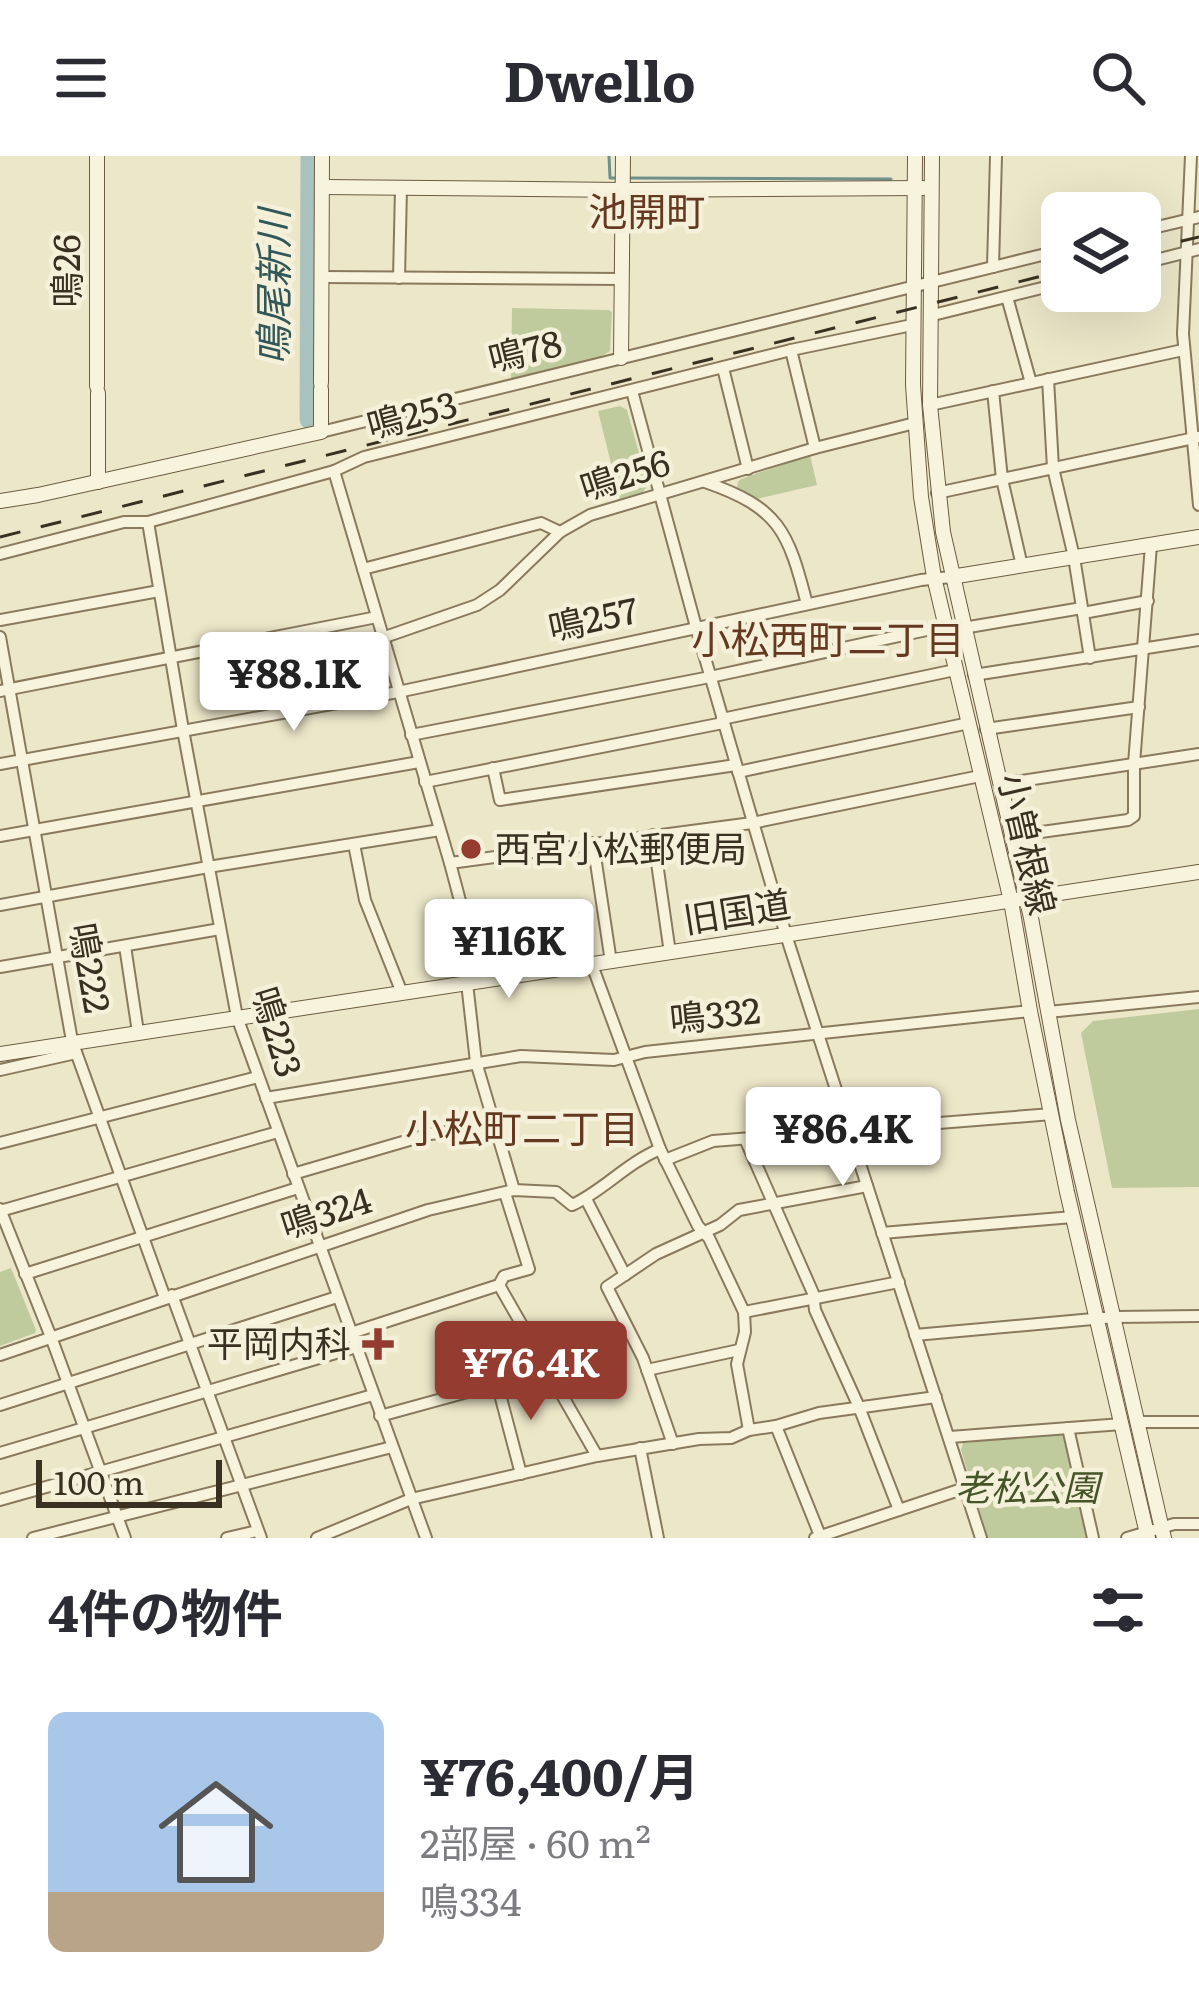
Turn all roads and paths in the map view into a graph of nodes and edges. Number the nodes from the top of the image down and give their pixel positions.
1 (98, 156) edge
2 (322, 156) edge
3 (623, 156) edge
4 (915, 156) edge
5 (932, 156) edge
6 (996, 156) edge
7 (1191, 156) edge
8 (623, 182) junction
9 (322, 187) junction
10 (401, 188) junction
11 (932, 188) junction
12 (914, 189) junction
13 (1194, 218) edge
14 (1161, 226) edge
15 (1199, 249) edge
16 (1186, 253) junction
17 (1041, 255) edge
18 (1161, 259) edge
19 (993, 267) junction
20 (322, 277) junction
21 (400, 278) junction
22 (622, 279) junction
23 (932, 282) junction
24 (913, 287) junction
25 (1041, 288) edge
26 (1007, 297) junction
27 (932, 315) junction
28 (912, 325) junction
29 (1199, 332) edge
30 (1183, 334) junction
31 (791, 350) junction
32 (1183, 350) junction
33 (621, 358) junction
34 (723, 368) junction
35 (1048, 380) junction
36 (1031, 383) junction
37 (632, 391) junction
38 (993, 391) junction
39 (930, 404) junction
40 (915, 423) junction
41 (321, 432) junction
42 (1195, 437) edge
43 (815, 448) junction
44 (1053, 468) junction
45 (748, 469) junction
46 (334, 471) junction
47 (1002, 479) junction
48 (98, 482) junction
49 (704, 482) junction
50 (938, 493) junction
51 (659, 494) junction
52 (0, 501) edge
53 (1199, 505) edge
54 (148, 522) junction
55 (560, 532) junction
56 (1199, 537) edge
57 (1151, 544) junction
58 (0, 554) edge
59 (1074, 557) junction
60 (1022, 566) junction
61 (363, 569) junction
62 (934, 577) junction
63 (951, 577) junction
64 (159, 591) junction
65 (1148, 601) junction
66 (807, 604) junction
67 (1083, 611) junction
68 (376, 617) junction
69 (0, 620) edge
70 (945, 626) junction
71 (696, 627) junction
72 (963, 628) junction
73 (0, 637) edge
74 (382, 638) junction
75 (1199, 640) edge
76 (1144, 649) junction
77 (1090, 658) junction
78 (171, 659) junction
79 (955, 670) junction
80 (974, 675) junction
81 (710, 677) junction
82 (5, 690) edge
83 (398, 692) junction
84 (1139, 707) junction
85 (723, 721) junction
86 (969, 723) junction
87 (986, 729) junction
88 (183, 730) junction
89 (411, 735) junction
90 (1199, 754) edge
91 (22, 760) junction
92 (419, 762) junction
93 (0, 764) edge
94 (1134, 764) junction
95 (493, 768) junction
96 (736, 769) junction
97 (980, 776) junction
98 (425, 782) junction
99 (1001, 784) junction
100 (196, 801) junction
101 (752, 823) junction
102 (34, 830) junction
103 (440, 830) junction
104 (653, 835) junction
105 (0, 836) edge
106 (1012, 836) junction
107 (593, 843) junction
108 (354, 844) junction
109 (450, 863) junction
110 (208, 867) junction
111 (1199, 872) edge
112 (46, 897) junction
113 (1019, 900) junction
114 (0, 905) edge
115 (220, 928) junction
116 (786, 935) junction
117 (124, 946) junction
118 (670, 952) junction
119 (57, 958) junction
120 (611, 962) junction
121 (592, 965) junction
122 (0, 968) edge
123 (474, 982) junction
124 (401, 993) junction
125 (1199, 998) edge
126 (1030, 1011) junction
127 (1048, 1012) junction
128 (237, 1017) junction
129 (138, 1032) junction
130 (818, 1035) junction
131 (74, 1047) junction
132 (0, 1054) edge
133 (626, 1058) junction
134 (476, 1062) junction
135 (0, 1070) edge
136 (258, 1077) junction
137 (266, 1098) junction
138 (1052, 1114) junction
139 (99, 1118) junction
140 (495, 1126) junction
141 (848, 1130) junction
142 (278, 1132) junction
143 (745, 1139) junction
144 (0, 1143) edge
145 (663, 1155) junction
146 (293, 1174) junction
147 (120, 1176) junction
148 (867, 1186) junction
149 (298, 1188) junction
150 (509, 1192) junction
151 (586, 1199) junction
152 (775, 1205) junction
153 (0, 1210) edge
154 (1073, 1216) junction
155 (703, 1233) junction
156 (882, 1233) junction
157 (142, 1237) junction
158 (319, 1246) junction
159 (25, 1274) junction
160 (625, 1274) junction
161 (898, 1282) junction
162 (499, 1285) junction
163 (168, 1296) junction
164 (338, 1297) junction
165 (813, 1299) junction
166 (744, 1312) junction
167 (1199, 1316) edge
168 (1115, 1317) junction
169 (1097, 1319) junction
170 (351, 1333) junction
171 (915, 1335) junction
172 (51, 1337) junction
173 (190, 1344) junction
174 (356, 1347) junction
175 (740, 1350) junction
176 (0, 1355) edge
177 (547, 1370) junction
178 (647, 1370) junction
179 (68, 1383) junction
180 (497, 1383) junction
181 (207, 1391) junction
182 (373, 1395) junction
183 (935, 1397) junction
184 (0, 1405) edge
185 (859, 1407) junction
186 (380, 1416) junction
187 (1199, 1422) edge
188 (1130, 1423) junction
189 (776, 1426) junction
190 (84, 1428) junction
191 (1068, 1428) junction
192 (748, 1430) junction
193 (950, 1437) junction
194 (226, 1438) junction
195 (673, 1444) junction
196 (392, 1447) junction
197 (640, 1448) junction
198 (0, 1454) edge
199 (597, 1456) junction
200 (100, 1471) junction
201 (521, 1474) junction
202 (242, 1484) junction
203 (965, 1488) junction
204 (411, 1499) junction
205 (0, 1500) edge
206 (899, 1510) junction
207 (117, 1517) junction
208 (1199, 1524) edge
209 (259, 1534) edge
210 (1155, 1534) edge
211 (822, 1537) edge
212 (33, 1538) edge
213 (125, 1538) edge
214 (226, 1538) edge
215 (316, 1538) edge
216 (426, 1538) edge
217 (658, 1538) edge
218 (981, 1538) edge
219 (1094, 1538) edge
220 (1127, 1538) edge

1 - 48 street, 鳴26
2 - 9 street
3 - 8 street
4 - 12 street, 小曽根線
5 - 11 street, 小曽根線
6 - 19 street
7 - 13 street
8 - 10 street
8 - 12 street
8 - 22 street
9 - 10 street
9 - 20 street
10 - 21 street
11 - 12 street
11 - 23 street, 小曽根線
12 - 24 street, 小曽根線
13 - 14 street
13 - 16 street
15 - 16 street
16 - 18 street
16 - 30 street
17 - 19 street, 鳴78
19 - 23 street, 鳴78
20 - 21 street
20 - 41 street
21 - 22 street
22 - 33 street
23 - 24 street, 鳴78
23 - 27 street, 小曽根線
24 - 28 street, 小曽根線
24 - 33 street, 鳴78
25 - 26 street
26 - 27 street
26 - 36 street
27 - 39 street, 小曽根線
28 - 31 street, 鳴253
28 - 40 street, 小曽根線
29 - 30 street
30 - 32 street
31 - 34 street, 鳴253
31 - 43 street
32 - 35 street
32 - 42 street
33 - 41 street, 鳴78
34 - 37 street, 鳴253
34 - 45 street
35 - 36 street
35 - 44 street
36 - 38 street
37 - 46 street, 鳴253
37 - 51 street
38 - 39 street
38 - 47 street
39 - 50 street, 小曽根線
40 - 43 street, 鳴256
40 - 62 street, 小曽根線
41 - 48 street, 鳴78
42 - 44 street
42 - 53 street
43 - 45 street, 鳴256
44 - 47 street
44 - 59 street
45 - 49 street, 鳴256
46 - 54 street, 鳴253
46 - 61 street
47 - 50 street
47 - 60 street
48 - 52 street, 鳴78
49 - 51 street, 鳴256
49 - 66 street
50 - 63 street, 小曽根線
51 - 55 street, 鳴256
51 - 71 street
54 - 58 street, 鳴253
54 - 64 street, 鳴223
55 - 61 street
55 - 74 street, 鳴256
56 - 57 street, 鳴257
57 - 59 street, 鳴257
57 - 65 street
59 - 60 street, 鳴257
59 - 67 street
60 - 63 street, 鳴257
61 - 68 street
62 - 63 street, 鳴257
62 - 66 street, 鳴257
62 - 70 street, 小曽根線
63 - 72 street, 小曽根線
64 - 69 street
64 - 78 street, 鳴223
65 - 67 street
65 - 76 street
66 - 71 street, 鳴257
67 - 72 street
67 - 77 street
68 - 74 street
68 - 78 street
70 - 79 street, 小曽根線
70 - 81 street
71 - 81 street
71 - 83 street, 鳴257
72 - 80 street, 小曽根線
73 - 82 street, 鳴222
74 - 83 street
75 - 76 street
76 - 77 street
76 - 84 street
77 - 80 street
78 - 82 street
78 - 88 street, 鳴223
79 - 85 street
79 - 86 street, 小曽根線
80 - 87 street, 小曽根線
81 - 85 street
81 - 89 street
82 - 91 street, 鳴222
83 - 88 street, 鳴257
83 - 89 street
84 - 87 street
84 - 94 street
85 - 95 street
85 - 96 street
86 - 96 street
86 - 97 street, 小曽根線
87 - 99 street, 小曽根線
88 - 91 street, 鳴257
88 - 100 street, 鳴223
89 - 92 street
90 - 94 street
91 - 93 street, 鳴257
91 - 102 street, 鳴222
92 - 98 street
92 - 100 street
94 - 99 street
94 - 106 street
95 - 96 street
95 - 98 street
96 - 101 street
97 - 101 street
97 - 113 street, 小曽根線
98 - 103 street
99 - 106 street, 小曽根線
100 - 102 street
100 - 110 street, 鳴223
101 - 104 street
101 - 116 street
102 - 105 street
102 - 112 street, 鳴222
103 - 108 street
103 - 109 street
104 - 107 street
104 - 118 street
106 - 113 street, 小曽根線
107 - 109 street
107 - 120 street
108 - 110 street
108 - 124 street
109 - 123 street
110 - 112 street
110 - 115 street, 鳴223
111 - 113 street, 旧国道
112 - 114 street
112 - 119 street, 鳴222
113 - 116 street, 旧国道
113 - 126 street, 小曽根線
113 - 127 street, 小曽根線
115 - 117 street
115 - 128 street, 鳴223
116 - 118 street, 旧国道
116 - 130 street
117 - 119 street
117 - 129 street
118 - 120 street, 旧国道
119 - 122 street
119 - 131 street, 鳴222
120 - 121 street, 旧国道
121 - 123 street, 旧国道
121 - 133 street
123 - 124 street, 旧国道
123 - 134 street
124 - 128 street, 旧国道
125 - 127 street
126 - 130 street, 鳴332
126 - 138 street, 小曽根線
127 - 168 street, 小曽根線
128 - 129 street, 旧国道
128 - 136 street, 鳴223
129 - 131 street, 旧国道
130 - 133 street, 鳴332
130 - 141 street
131 - 132 street, 旧国道
131 - 135 street
131 - 139 street, 鳴222
133 - 134 street, 鳴332
133 - 145 street
134 - 137 street, 鳴332
134 - 140 street
136 - 137 street, 鳴223
136 - 139 street
137 - 142 street, 鳴223
138 - 141 street
138 - 154 street, 小曽根線
139 - 144 street
139 - 147 street, 鳴222
140 - 146 street
140 - 150 street
141 - 143 street
141 - 148 street
142 - 146 street, 鳴223
142 - 147 street
143 - 145 street
143 - 152 street
145 - 151 street
145 - 155 street
146 - 149 street, 鳴223
147 - 153 street
147 - 157 street, 鳴222
148 - 152 street
148 - 156 street
149 - 157 street
149 - 158 street, 鳴223
150 - 151 street, 鳴324
150 - 158 street, 鳴324
150 - 162 street
151 - 160 street
152 - 155 street
152 - 165 street
153 - 159 street
154 - 156 street
154 - 169 street, 小曽根線
155 - 160 street
155 - 166 street
156 - 161 street
157 - 159 street
157 - 163 street, 鳴222
158 - 163 street, 鳴324
158 - 164 street, 鳴223
159 - 172 street
160 - 178 street
161 - 165 street
161 - 171 street
162 - 170 street
162 - 177 street
163 - 172 street, 鳴324
163 - 173 street, 鳴222
164 - 170 street, 鳴223
164 - 173 street
165 - 166 street
165 - 185 street
166 - 175 street
167 - 168 street
168 - 169 street
168 - 188 street, 小曽根線
169 - 171 street
169 - 188 street, 小曽根線
170 - 174 street, 鳴223
171 - 183 street
172 - 176 street, 鳴324
172 - 179 street
173 - 179 street
173 - 181 street, 鳴222
174 - 181 street
174 - 182 street, 鳴223
175 - 178 street
175 - 192 street
177 - 180 street
177 - 199 street
178 - 195 street
179 - 184 street
179 - 190 street
180 - 186 street
180 - 201 street
181 - 190 street
181 - 194 street, 鳴222
182 - 186 street, 鳴223
182 - 194 street
183 - 185 street
183 - 193 street
185 - 189 street
185 - 206 street
186 - 196 street, 鳴223
187 - 188 street
188 - 191 street
188 - 210 street, 小曽根線
189 - 192 street
189 - 211 street
190 - 198 street
190 - 200 street
191 - 193 street
191 - 219 street
192 - 195 street
193 - 203 street
194 - 200 street
194 - 202 street, 鳴222
195 - 197 street
196 - 202 street
196 - 204 street, 鳴223
197 - 199 street
197 - 217 street
199 - 201 street
200 - 205 street
200 - 207 street
201 - 204 street
202 - 207 street
202 - 209 street, 鳴222
203 - 206 street
203 - 218 street
204 - 215 street
204 - 216 street, 鳴223
206 - 211 street
207 - 212 street
207 - 213 street
208 - 210 street
209 - 214 street
210 - 220 street

